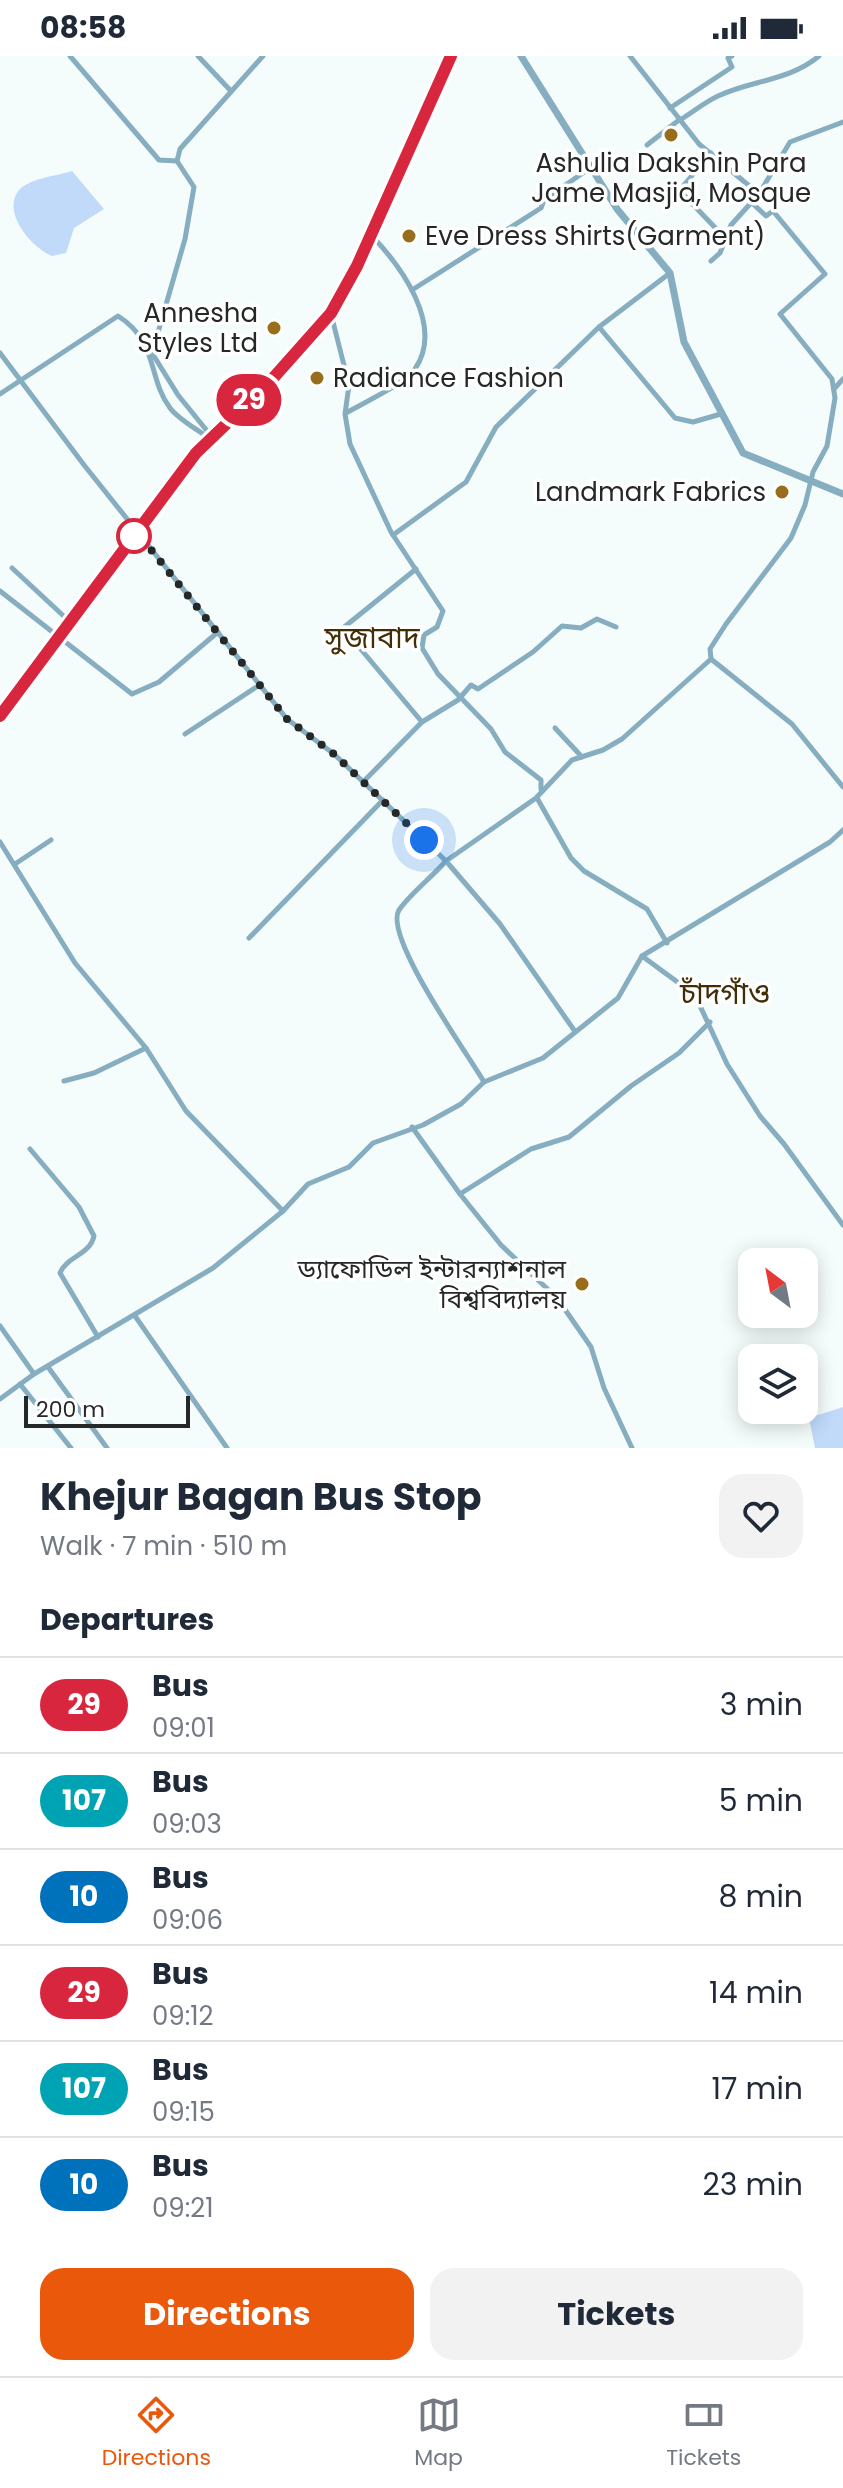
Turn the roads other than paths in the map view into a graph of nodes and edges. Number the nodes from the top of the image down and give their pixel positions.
1 (70, 56) edge
2 (198, 56) edge
3 (263, 56) edge
4 (451, 56) edge
5 (521, 56) edge
6 (630, 56) edge
7 (732, 56) edge
8 (819, 56) edge
9 (230, 90) junction
10 (670, 108) junction
11 (679, 121) junction
12 (843, 122) edge
13 (647, 145) dead end
14 (711, 153) junction
15 (177, 161) junction
16 (590, 168) junction
17 (759, 194) junction
18 (751, 202) junction
19 (371, 235) junction
20 (725, 238) junction
21 (711, 261) dead end
22 (670, 273) junction
23 (412, 290) junction
24 (331, 313) junction
25 (599, 327) junction
26 (0, 353) edge
27 (843, 379) edge
28 (20, 382) junction
29 (834, 390) junction
30 (0, 394) edge
31 (345, 414) junction
32 (721, 414) junction
33 (211, 438) junction
34 (810, 480) junction
35 (843, 494) edge
36 (136, 532) junction
37 (393, 535) junction
38 (12, 568) dead end
39 (416, 569) junction
40 (0, 591) edge
41 (70, 622) junction
42 (616, 627) dead end
43 (218, 632) junction
44 (59, 637) junction
45 (711, 659) junction
46 (258, 686) junction
47 (460, 695) junction
48 (0, 716) edge
49 (422, 722) junction
50 (555, 728) dead end
51 (185, 734) dead end
52 (582, 757) junction
53 (364, 781) junction
54 (843, 787) edge
55 (536, 798) junction
56 (383, 800) junction
57 (843, 830) edge
58 (51, 840) dead end
59 (0, 842) edge
60 (446, 861) junction
61 (15, 864) junction
62 (249, 938) dead end
63 (667, 943) junction
64 (642, 956) junction
65 (710, 1022) junction
66 (574, 1030) junction
67 (146, 1048) junction
68 (64, 1081) dead end
69 (484, 1082) junction
70 (412, 1127) junction
71 (30, 1149) dead end
72 (460, 1194) junction
73 (283, 1211) junction
74 (843, 1225) edge
75 (135, 1316) junction
76 (0, 1326) edge
77 (98, 1337) junction
78 (48, 1367) junction
79 (34, 1374) junction
80 (20, 1384) junction
81 (0, 1399) edge
82 (71, 1448) edge
83 (107, 1448) edge
84 (227, 1448) edge
85 (632, 1448) edge

1 - 15 street
2 - 9 street
3 - 9 street
4 - 19 highway
5 - 16 street
6 - 10 street
7 - 10 street
8 - 11 street
9 - 15 street
10 - 11 street
11 - 13 street
11 - 14 street
12 - 17 street
14 - 17 street
14 - 20 street
15 - 33 street
16 - 22 street
16 - 23 street
17 - 18 street
18 - 20 street
18 - 29 street
19 - 23 street
19 - 24 highway
20 - 21 street
22 - 25 street
22 - 32 street
23 - 31 street
24 - 31 street
24 - 33 highway
25 - 32 street
25 - 37 street
26 - 28 street
27 - 29 street
28 - 30 street
28 - 33 street
28 - 36 street
29 - 34 street
31 - 37 street
32 - 34 street
33 - 36 highway
34 - 35 street
34 - 45 street
36 - 41 highway
36 - 43 street
37 - 39 street
38 - 41 street
39 - 47 street
39 - 49 street
40 - 44 street
41 - 44 highway
42 - 47 street
43 - 44 street
43 - 46 street
44 - 48 highway
45 - 52 street
45 - 54 street
46 - 51 street
46 - 53 street
47 - 49 street
47 - 55 street
49 - 53 street
50 - 52 street
52 - 55 street
53 - 56 street
55 - 60 street
55 - 63 street
56 - 60 street
56 - 62 street
57 - 63 street
58 - 61 street
59 - 61 street
60 - 66 street
60 - 69 street
61 - 67 street
63 - 64 street
64 - 65 street
64 - 66 street
65 - 72 street
65 - 74 street
66 - 69 street
67 - 68 street
67 - 73 street
69 - 70 street
70 - 72 street
70 - 73 street
71 - 77 street
72 - 85 street
73 - 75 street
75 - 77 street
75 - 84 street
76 - 79 street
77 - 78 street
78 - 79 street
78 - 83 street
79 - 80 street
80 - 81 street
80 - 82 street

